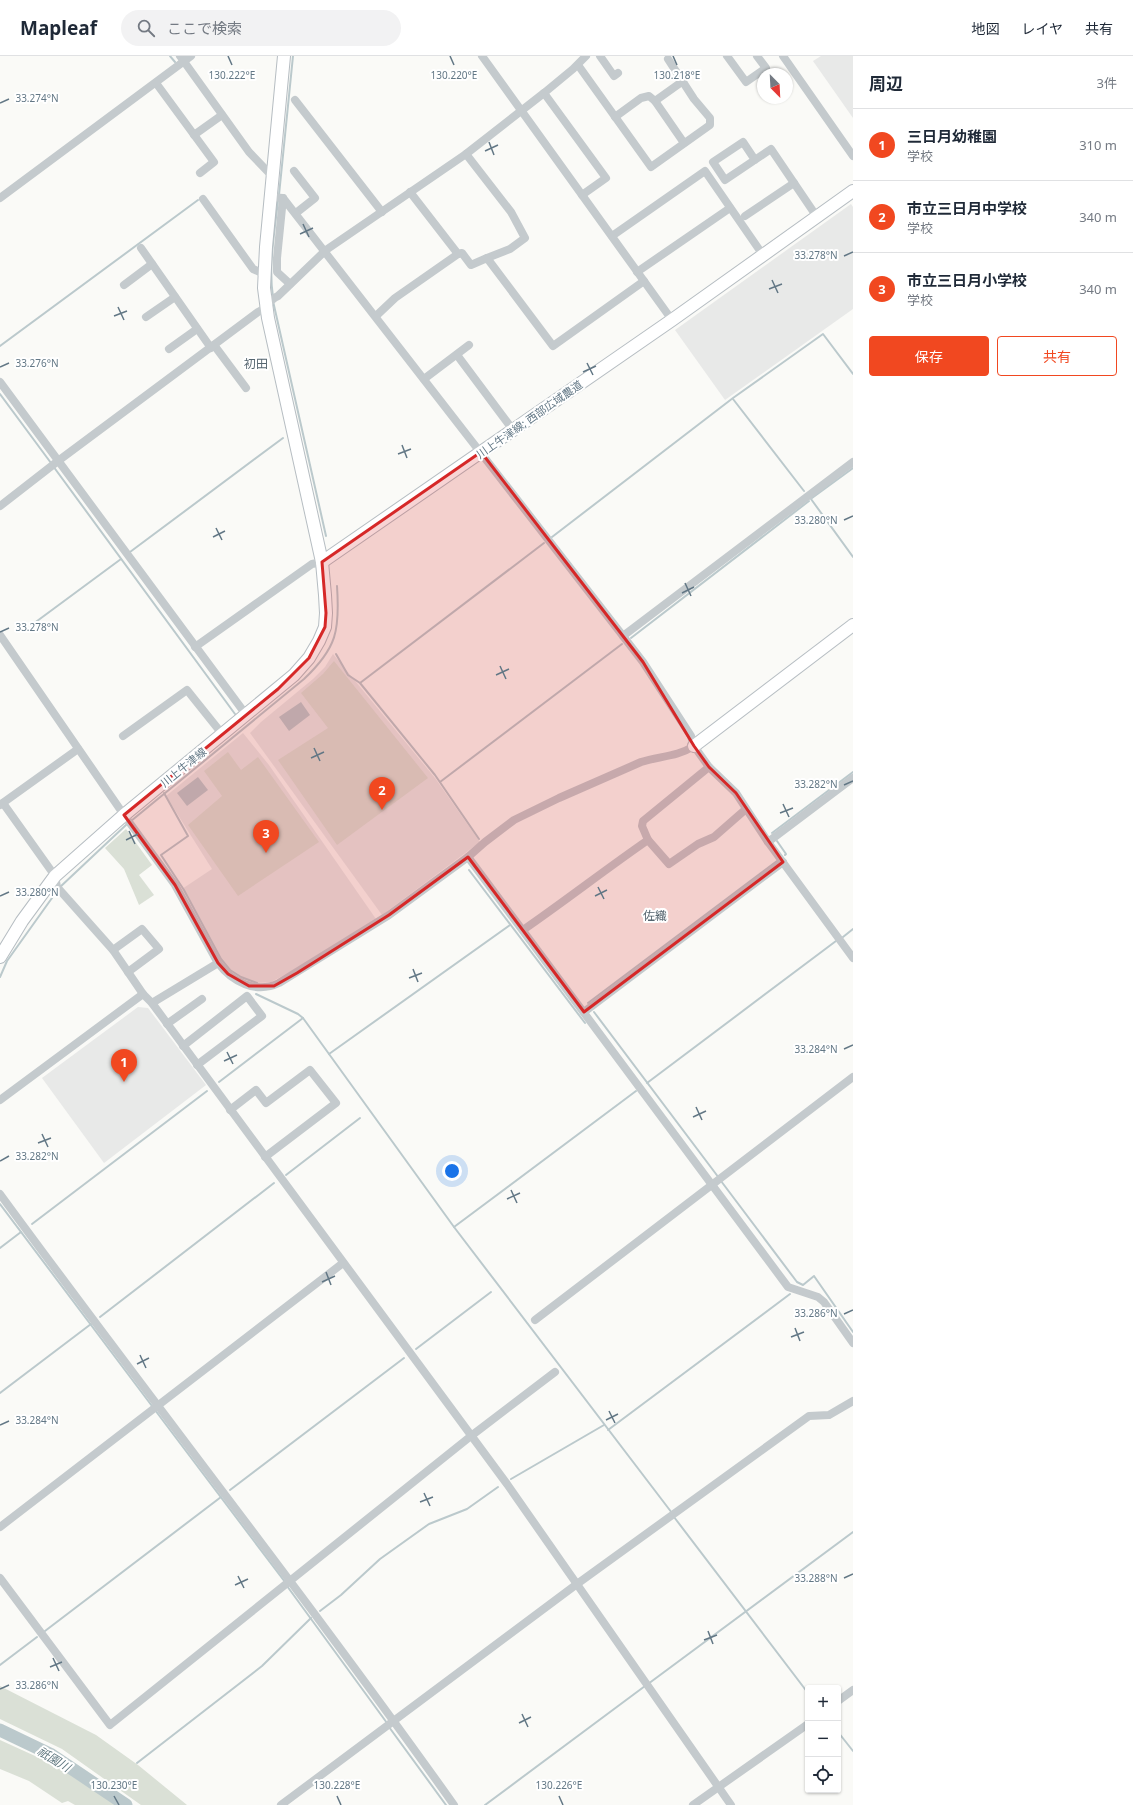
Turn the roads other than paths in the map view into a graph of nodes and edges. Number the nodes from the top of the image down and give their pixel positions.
1 (191, 56) edge
2 (284, 56) edge
3 (494, 56) edge
4 (586, 56) edge
5 (600, 56) edge
6 (727, 56) edge
7 (757, 56) edge
8 (784, 56) edge
9 (182, 59) edge
10 (484, 59) edge
11 (668, 59) dead end
12 (578, 65) junction
13 (618, 73) dead end
14 (683, 81) junction
15 (156, 83) junction
16 (544, 93) junction
17 (295, 100) dead end
18 (655, 101) junction
19 (522, 110) junction
20 (222, 115) junction
21 (615, 117) junction
22 (194, 135) junction
23 (684, 143) junction
24 (466, 154) junction
25 (853, 156) edge
26 (755, 160) junction
27 (294, 171) dead end
28 (200, 173) dead end
29 (272, 176) junction
30 (794, 183) junction
31 (410, 192) junction
32 (853, 192) edge
33 (582, 195) junction
34 (270, 196) junction
35 (0, 198) edge
36 (284, 198) junction
37 (203, 199) dead end
38 (730, 208) junction
39 (382, 212) junction
40 (296, 213) junction
41 (745, 216) dead end
42 (817, 217) junction
43 (612, 236) junction
44 (141, 248) dead end
45 (326, 250) junction
46 (458, 254) junction
47 (763, 255) junction
48 (487, 258) junction
49 (152, 264) junction
50 (637, 272) junction
51 (264, 274) junction
52 (644, 281) junction
53 (290, 284) junction
54 (124, 285) dead end
55 (175, 297) junction
56 (268, 302) junction
57 (376, 316) junction
58 (146, 317) dead end
59 (672, 320) junction
60 (197, 329) junction
61 (469, 345) dead end
62 (213, 346) junction
63 (169, 349) dead end
64 (456, 355) junction
65 (424, 379) junction
66 (0, 382) edge
67 (246, 388) dead end
68 (513, 430) junction
69 (481, 452) junction
70 (58, 461) junction
71 (853, 462) edge
72 (0, 506) edge
73 (322, 562) junction
74 (853, 625) edge
75 (0, 635) edge
76 (623, 636) junction
77 (195, 647) junction
78 (246, 716) junction
79 (223, 735) junction
80 (123, 736) dead end
81 (694, 746) junction
82 (78, 750) junction
83 (709, 767) junction
84 (853, 778) edge
85 (1, 804) edge
86 (746, 809) junction
87 (128, 820) junction
88 (648, 840) junction
89 (768, 842) junction
90 (468, 857) junction
91 (783, 862) junction
92 (58, 885) junction
93 (523, 930) junction
94 (113, 950) junction
95 (0, 957) edge
96 (853, 958) edge
97 (218, 963) junction
98 (128, 972) junction
99 (143, 994) junction
100 (202, 999) dead end
101 (152, 1003) junction
102 (584, 1012) junction
103 (166, 1024) junction
104 (183, 1046) junction
105 (198, 1065) junction
106 (853, 1077) edge
107 (0, 1100) edge
108 (230, 1110) junction
109 (265, 1157) junction
110 (713, 1185) junction
111 (0, 1194) edge
112 (343, 1263) junction
113 (535, 1320) dead end
114 (853, 1343) edge
115 (555, 1372) dead end
116 (853, 1401) edge
117 (158, 1405) junction
118 (471, 1436) junction
119 (0, 1526) edge
120 (0, 1578) edge
121 (286, 1583) junction
122 (577, 1584) junction
123 (853, 1690) edge
124 (841, 1700) edge
125 (394, 1720) junction
126 (805, 1726) edge
127 (720, 1787) junction
128 (281, 1805) edge
129 (454, 1805) edge
130 (693, 1805) edge
131 (731, 1805) edge

1 - 9 street
2 - 29 main road, 川上牛津線
3 - 10 street
4 - 12 street
5 - 13 street
6 - 7 street
8 - 25 street
9 - 15 street
9 - 20 street
10 - 19 street
11 - 14 street
12 - 16 street
12 - 21 street
14 - 18 street
14 - 23 street
15 - 22 street
15 - 35 street
16 - 19 street
16 - 33 street
17 - 39 street
18 - 21 street
18 - 23 street
19 - 24 street
19 - 33 street
20 - 22 street
20 - 29 street
21 - 23 street
22 - 28 street
24 - 31 street
24 - 48 street
26 - 26 street
26 - 30 street
27 - 40 street
29 - 34 main road, 川上牛津線
30 - 41 street
30 - 42 street
31 - 39 street
31 - 46 street
32 - 42 main road, 川上牛津線; 西部広域農道
33 - 43 street
34 - 36 street
34 - 51 main road, 川上牛津線
36 - 40 street
36 - 53 street
37 - 51 street
38 - 43 street
38 - 47 street
38 - 50 street
39 - 45 street
40 - 45 street
42 - 47 main road, 川上牛津線; 西部広域農道
43 - 50 street
44 - 49 street
45 - 53 street
45 - 57 street
46 - 48 street
46 - 57 street
47 - 59 main road, 川上牛津線; 西部広域農道
48 - 52 street
49 - 54 street
49 - 55 street
50 - 52 street
51 - 56 main road, 川上牛津線
52 - 59 street
53 - 56 street
55 - 58 street
55 - 60 street
56 - 62 street
56 - 73 main road, 川上牛津線
57 - 65 street
59 - 68 main road, 川上牛津線; 西部広域農道
60 - 62 street
60 - 63 street
61 - 64 street
62 - 67 street
62 - 70 street
64 - 65 street
64 - 68 street
65 - 69 street
66 - 70 street
68 - 69 main road, 川上牛津線; 西部広域農道
69 - 73 main road, 川上牛津線; 西部広域農道
69 - 76 street
70 - 72 street
70 - 77 street
71 - 76 street
73 - 77 street
73 - 78 main road, 川上牛津線
74 - 81 main road
75 - 82 street
76 - 81 street
77 - 78 street
78 - 79 main road, 川上牛津線
79 - 80 street
79 - 87 main road, 川上牛津線
81 - 83 street
81 - 90 street
82 - 85 street
82 - 87 street
83 - 86 street
83 - 88 street
84 - 89 street
85 - 92 street
86 - 88 street
86 - 89 street
87 - 92 main road, 川上牛津線
87 - 97 street
88 - 93 street
89 - 91 street
90 - 93 street
90 - 97 street
91 - 96 street
91 - 102 street
92 - 94 street
92 - 95 main road, 川上牛津線
93 - 102 street
94 - 98 street
94 - 98 street
97 - 101 street
98 - 99 street
99 - 101 street
99 - 107 street
100 - 103 street
101 - 103 street
102 - 110 street
103 - 104 street
104 - 105 street
104 - 105 street
105 - 108 street
106 - 110 street
108 - 109 street
108 - 109 street
109 - 112 street
110 - 113 street
110 - 114 street
111 - 117 street
112 - 117 street
112 - 118 street
115 - 118 street
116 - 122 street
117 - 119 street
117 - 121 street
118 - 121 street
118 - 122 street
120 - 121 street
121 - 125 street
122 - 125 street
122 - 127 street
123 - 124 street
125 - 128 street
125 - 129 street
126 - 127 street
127 - 130 street
127 - 131 street

